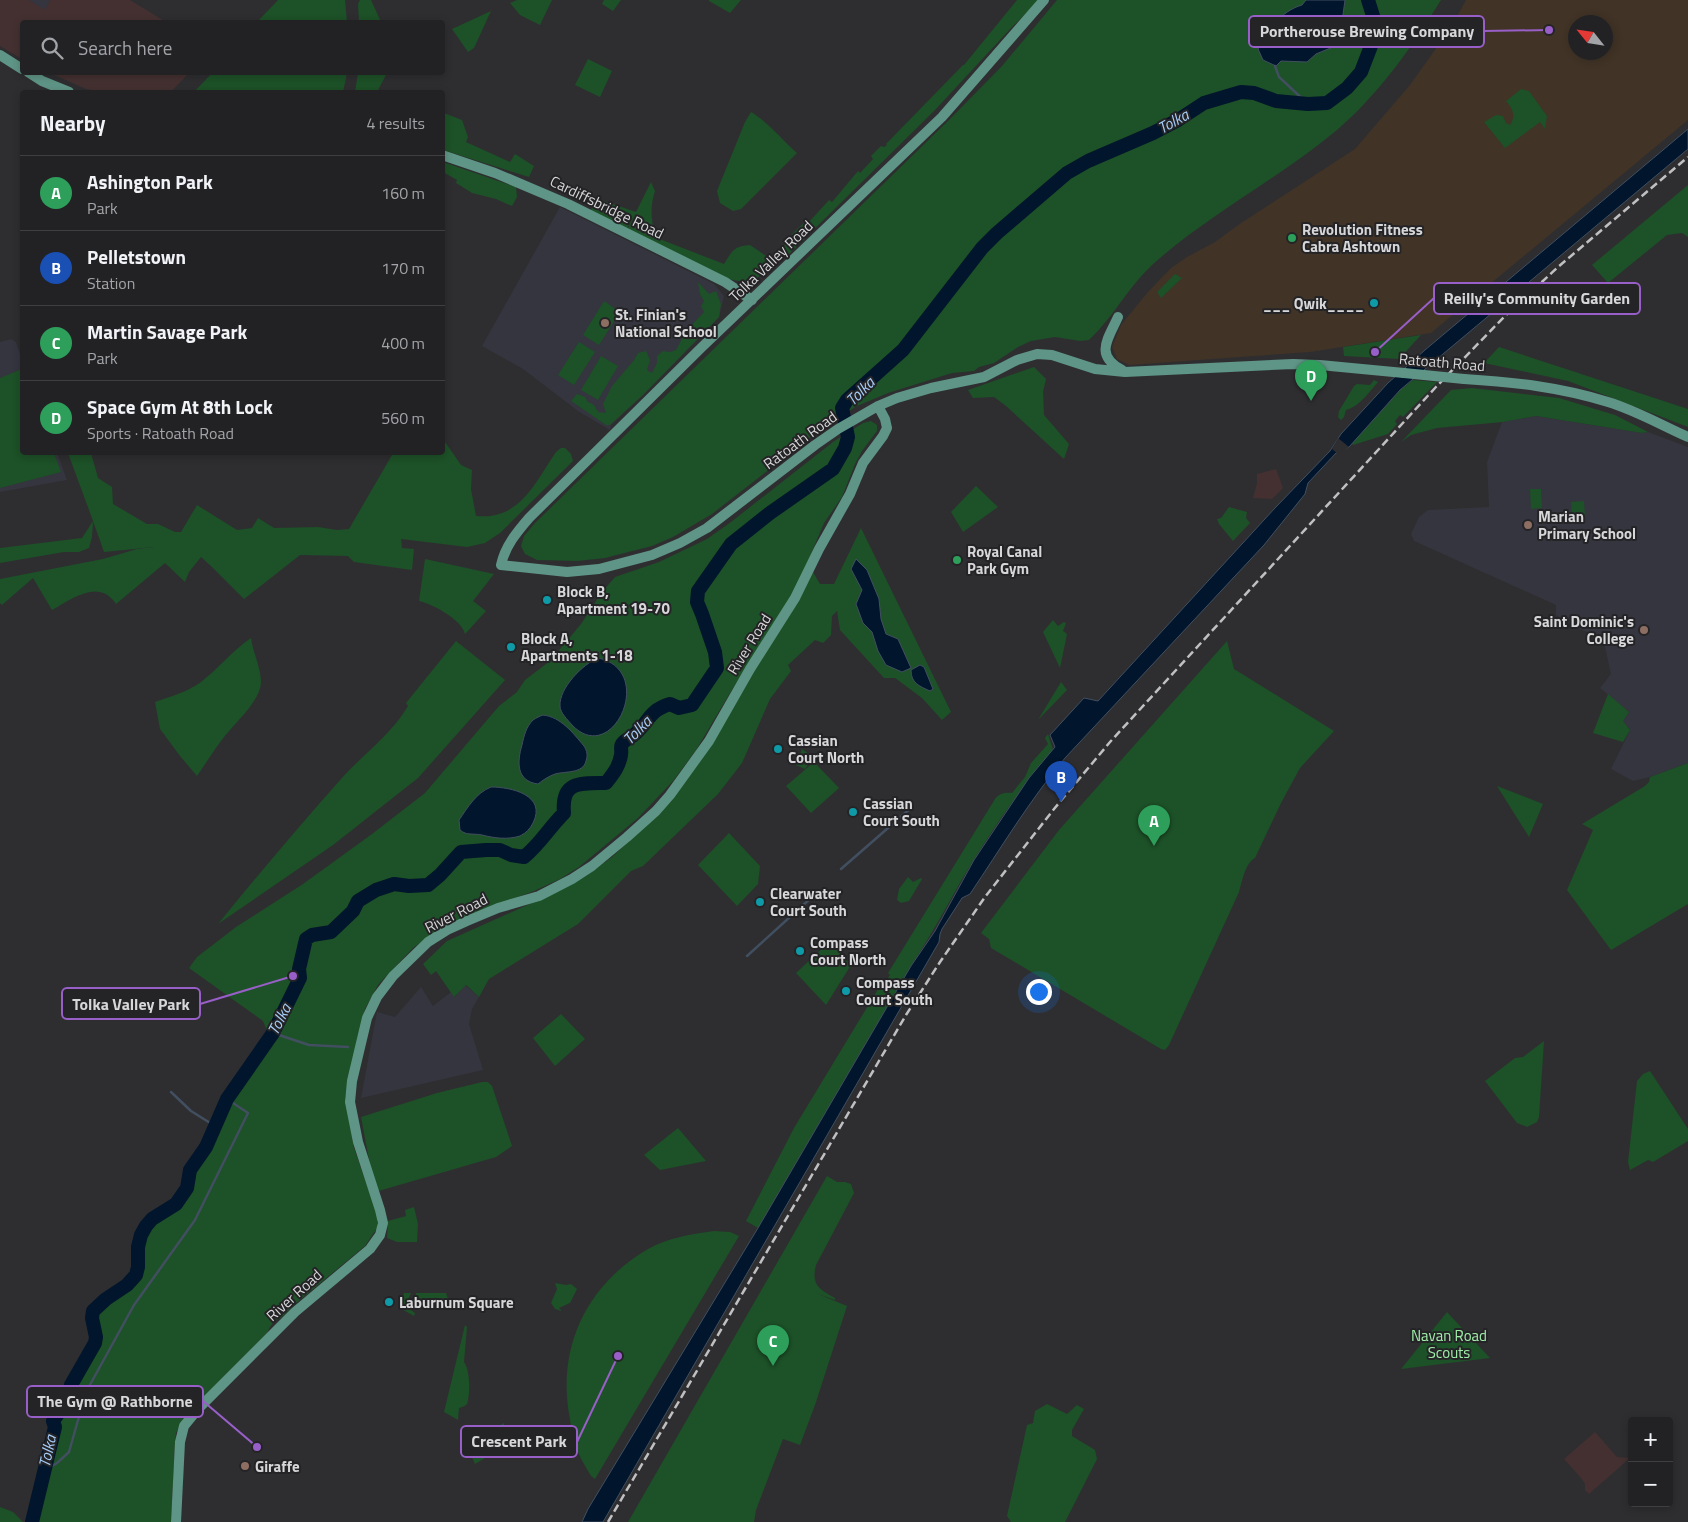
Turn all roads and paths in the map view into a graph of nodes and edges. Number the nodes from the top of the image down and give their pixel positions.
1 (1044, 0) edge
2 (0, 55) edge
3 (20, 68) edge
4 (33, 75) edge
5 (64, 90) edge
6 (445, 157) edge
7 (752, 300) junction
8 (1118, 317) dead end
9 (1125, 372) junction
10 (878, 406) junction
11 (1688, 437) edge
12 (501, 565) joint
13 (176, 1522) edge

1 - 7 main road, Tolka Valley Road
2 - 3 main road
4 - 5 main road
6 - 7 main road, Cardiffsbridge Road
7 - 12 main road, Tolka Valley Road
8 - 9 main road
9 - 10 main road, Ratoath Road
9 - 11 main road, Ratoath Road, bridge
10 - 12 main road, Ratoath Road
10 - 13 main road, River Road

